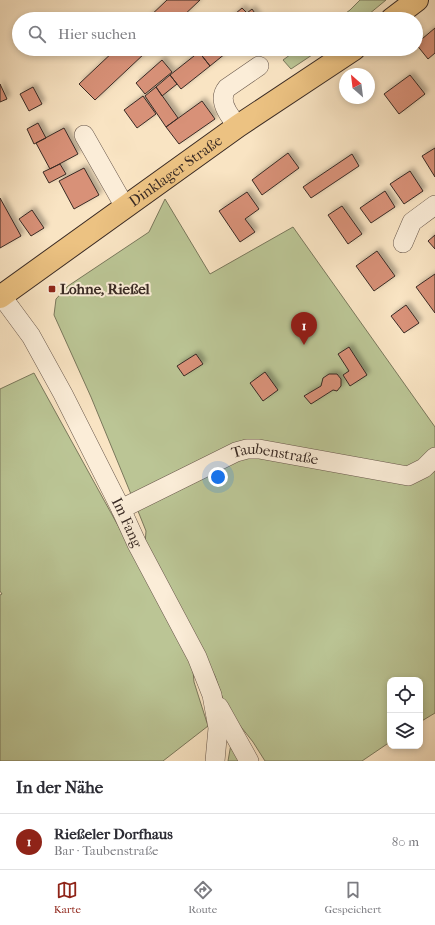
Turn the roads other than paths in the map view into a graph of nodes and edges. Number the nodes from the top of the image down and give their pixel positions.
1 (417, 0) edge
2 (401, 12) edge
3 (343, 56) edge
4 (260, 66) dead end
5 (238, 126) junction
6 (84, 135) dead end
7 (435, 206) edge
8 (125, 207) junction
9 (403, 243) dead end
10 (0, 296) edge
11 (435, 457) edge
12 (121, 509) junction
13 (212, 695) junction
14 (215, 761) edge
15 (249, 761) edge

1 - 2 main road
3 - 5 main road, Dinklager Straße
4 - 5 street
5 - 8 main road, Dinklager Straße
6 - 8 street
7 - 9 street
8 - 10 main road, Dinklager Straße
10 - 12 street, Im Fang
11 - 12 street, Taubenstraße
12 - 13 street, Im Fang
13 - 14 street, Im Fang
13 - 15 street

